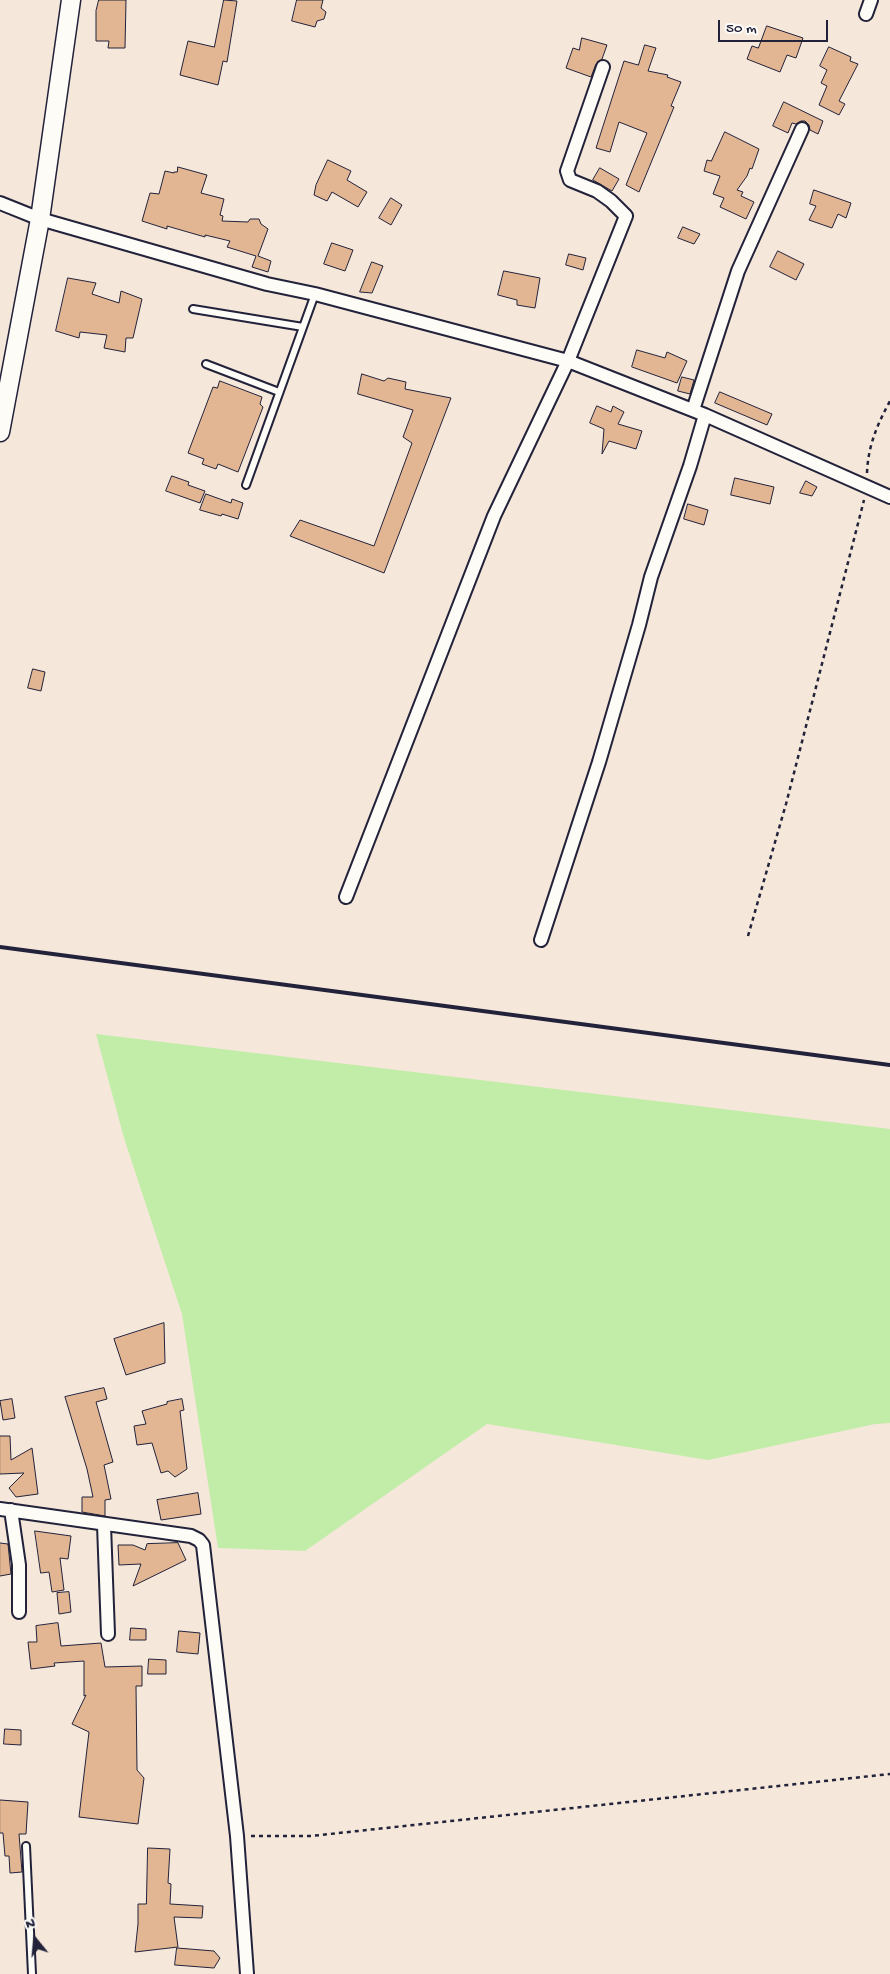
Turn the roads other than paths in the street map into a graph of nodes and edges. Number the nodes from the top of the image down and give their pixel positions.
1 (71, 0) edge
2 (870, 0) edge
3 (866, 14) dead end
4 (603, 67) dead end
5 (802, 129) dead end
6 (0, 203) edge
7 (40, 219) junction
8 (315, 294) junction
9 (193, 309) dead end
10 (303, 327) junction
11 (568, 361) junction
12 (206, 364) dead end
13 (279, 392) junction
14 (693, 410) junction
15 (705, 415) junction
16 (0, 432) edge
17 (246, 484) dead end
18 (890, 497) edge
19 (346, 897) dead end
20 (541, 940) dead end
21 (5, 1509) edge
22 (104, 1525) junction
23 (19, 1612) dead end
24 (108, 1634) dead end
25 (26, 1846) dead end
26 (32, 1974) edge
27 (247, 1974) edge

1 - 7 main road
2 - 3 street
4 - 11 street
5 - 14 street
6 - 7 street
7 - 8 street
7 - 16 main road
8 - 10 lane
8 - 11 street
9 - 10 lane
10 - 13 lane
11 - 14 street
11 - 19 street
12 - 13 lane
13 - 17 lane
14 - 15 street
15 - 18 street
15 - 20 street
21 - 22 street
21 - 23 street
22 - 24 street
22 - 27 street
25 - 26 lane

